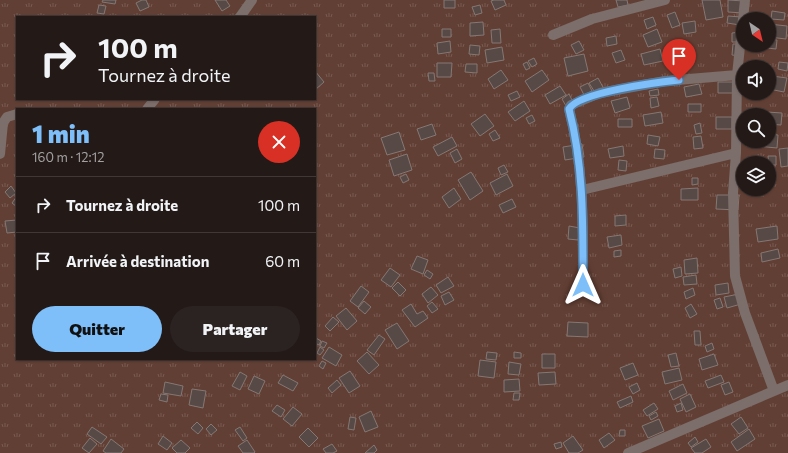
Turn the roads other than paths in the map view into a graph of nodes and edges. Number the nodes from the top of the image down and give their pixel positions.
1 (252, 0) edge
2 (665, 0) edge
3 (745, 0) edge
4 (241, 16) edge
5 (553, 35) dead end
6 (739, 60) edge
7 (736, 75) edge
8 (154, 100) edge
9 (737, 100) edge
10 (148, 108) edge
11 (16, 114) edge
12 (736, 153) junction
13 (0, 154) edge
14 (582, 190) junction
15 (583, 285) dead end
16 (788, 385) edge
17 (774, 391) junction
18 (628, 453) edge

1 - 4 street
2 - 5 street
3 - 6 street
7 - 14 street
8 - 10 street
9 - 12 street
11 - 13 street
12 - 14 street
12 - 17 street
14 - 15 street
16 - 17 street
17 - 18 street

